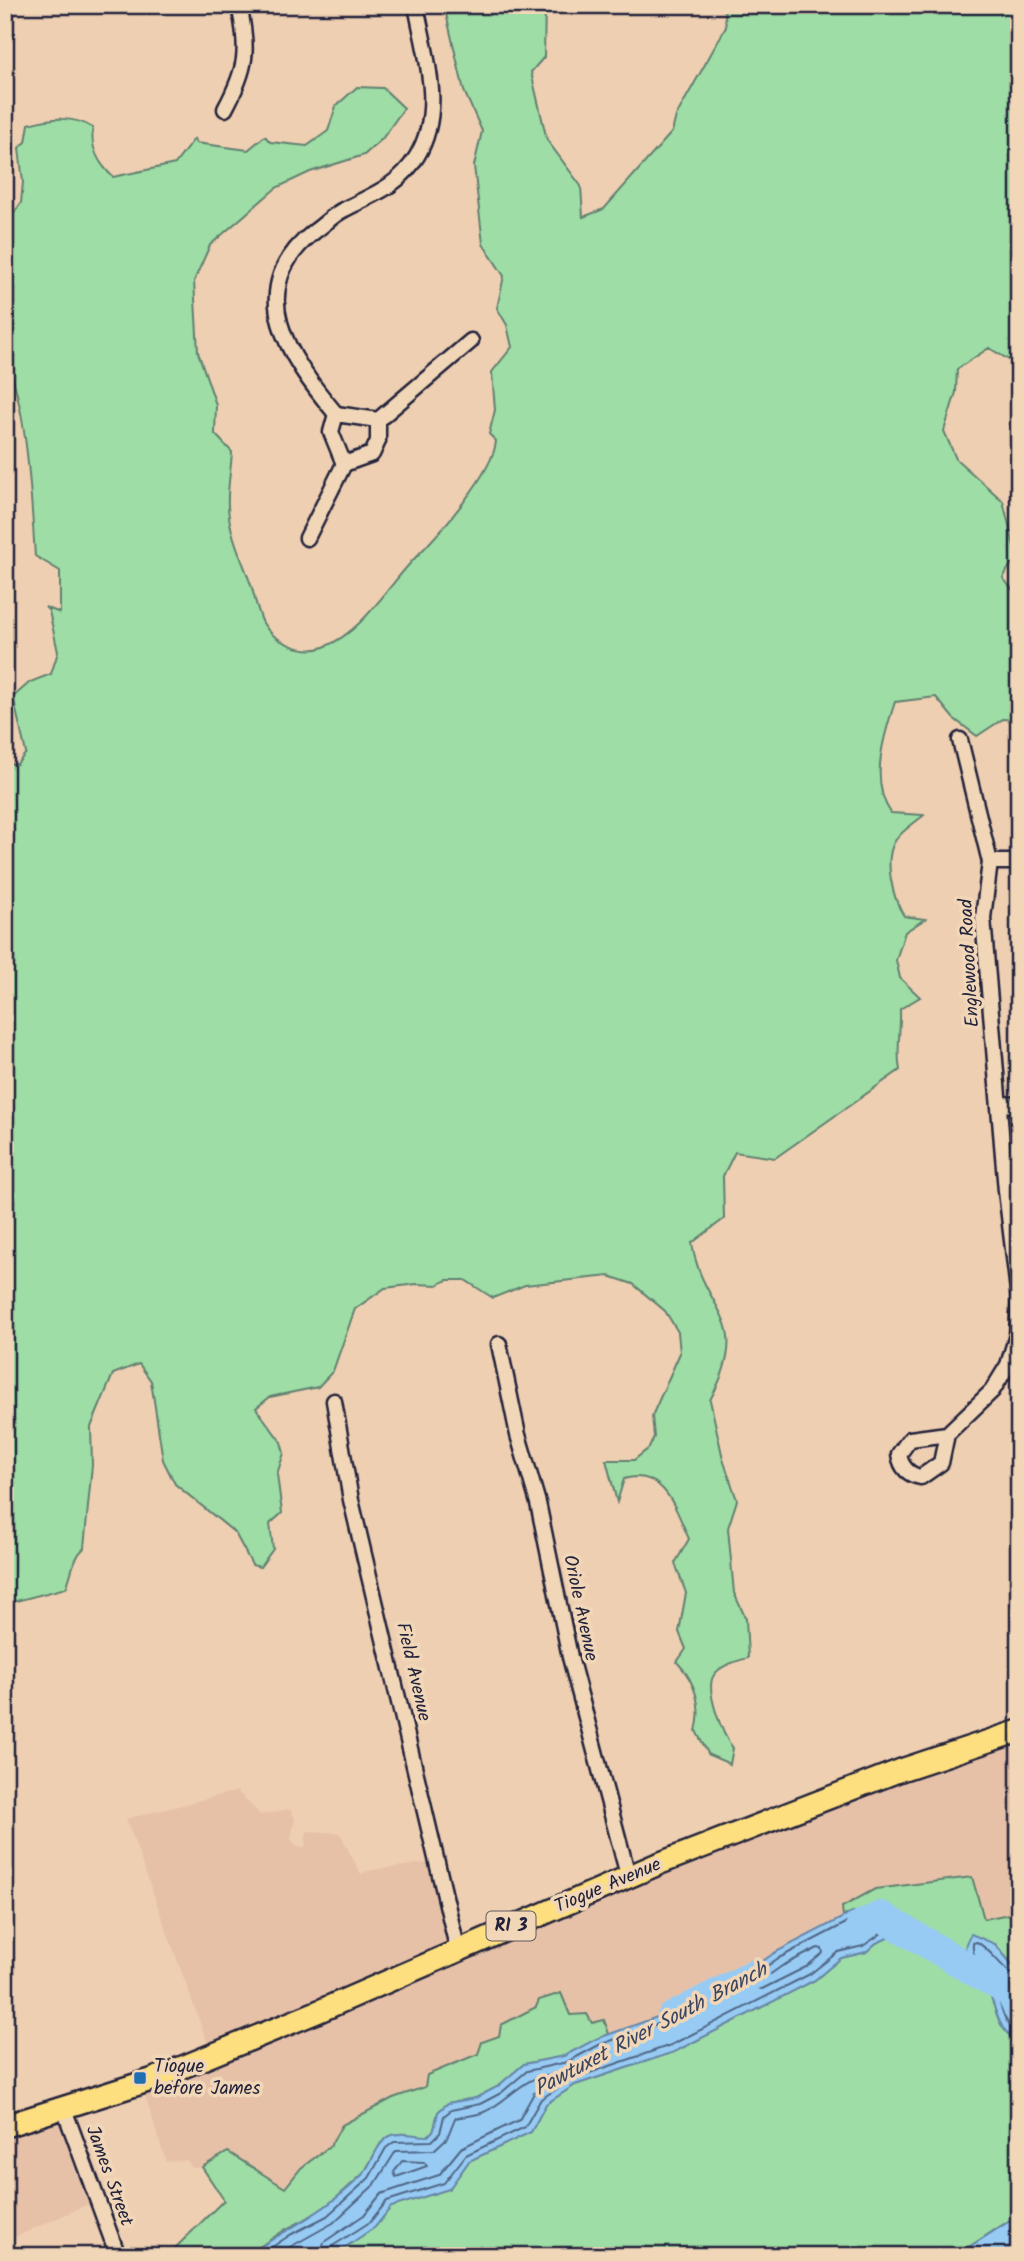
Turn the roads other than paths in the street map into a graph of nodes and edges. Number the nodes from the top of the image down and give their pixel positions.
1 (239, 5) edge
2 (415, 5) edge
3 (225, 109) dead end
4 (471, 341) dead end
5 (336, 414) junction
6 (379, 420) junction
7 (344, 464) junction
8 (307, 538) dead end
9 (960, 740) dead end
10 (990, 862) junction
11 (1019, 862) edge
12 (999, 1104) junction
13 (1019, 1105) edge
14 (1019, 1300) edge
15 (499, 1344) dead end
16 (334, 1401) dead end
17 (947, 1434) dead end
18 (1019, 1731) edge
19 (629, 1879) junction
20 (458, 1951) junction
21 (64, 2109) junction
22 (5, 2126) edge
23 (118, 2256) edge

1 - 3 street
2 - 5 street
4 - 6 street
5 - 6 street
5 - 7 street
6 - 7 street
7 - 8 street
9 - 10 street, Englewood Road
10 - 11 street
10 - 12 street, Englewood Road
12 - 13 street
12 - 14 street, Englewood Road
14 - 17 street, Englewood Road
15 - 19 street, Oriole Avenue
16 - 20 street, Field Avenue
18 - 19 main road, Tiogue Avenue / RI 3
19 - 20 main road, Tiogue Avenue / RI 3
20 - 21 main road, Tiogue Avenue / RI 3
21 - 22 main road, Tiogue Avenue / RI 3
21 - 23 street, James Street

